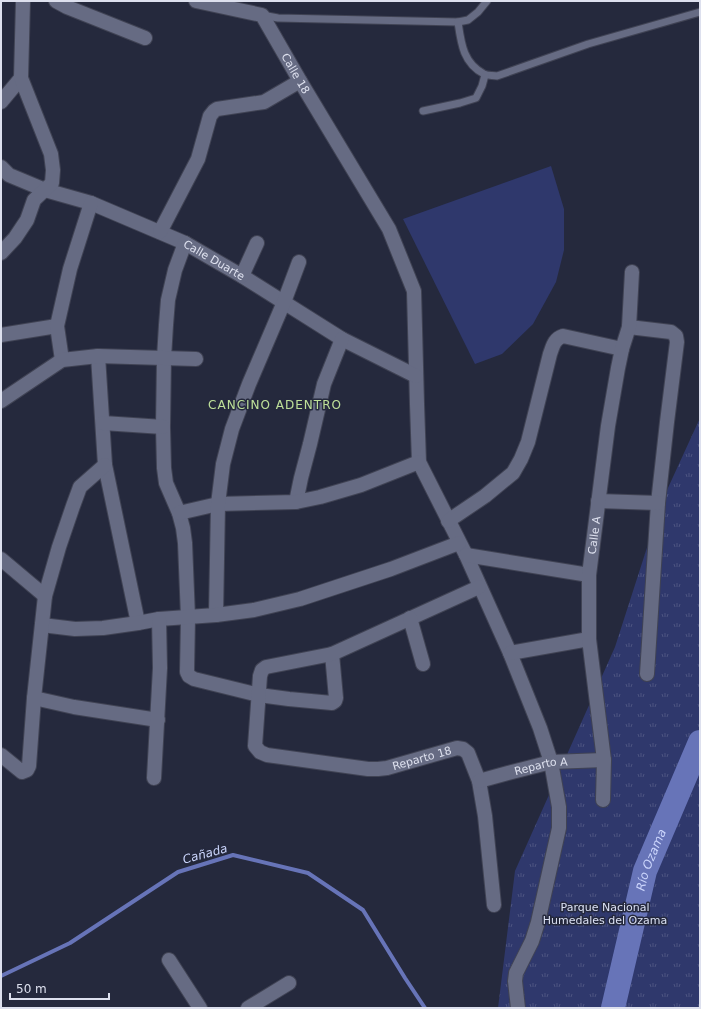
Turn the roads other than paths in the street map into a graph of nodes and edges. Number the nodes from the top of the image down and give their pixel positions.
1 (23, 1) edge
2 (56, 1) edge
3 (196, 1) edge
4 (487, 1) edge
5 (700, 12) edge
6 (262, 15) junction
7 (458, 22) junction
8 (145, 38) dead end
9 (485, 75) junction
10 (21, 78) junction
11 (300, 81) junction
12 (1, 102) edge
13 (423, 111) dead end
14 (1, 167) edge
15 (45, 190) junction
16 (91, 203) junction
17 (160, 232) junction
18 (184, 243) junction
19 (257, 243) dead end
20 (1, 253) edge
21 (299, 262) dead end
22 (632, 272) dead end
23 (242, 276) junction
24 (284, 302) junction
25 (57, 326) junction
26 (629, 327) junction
27 (1, 335) edge
28 (342, 339) junction
29 (622, 349) junction
30 (98, 356) junction
31 (164, 358) junction
32 (196, 359) dead end
33 (62, 360) junction
34 (416, 376) junction
35 (1, 401) edge
36 (103, 423) junction
37 (163, 426) junction
38 (420, 462) junction
39 (105, 465) junction
40 (598, 501) junction
41 (296, 502) junction
42 (658, 503) junction
43 (218, 504) junction
44 (179, 513) junction
45 (448, 521) junction
46 (462, 549) junction
47 (1, 559) edge
48 (589, 574) junction
49 (479, 586) junction
50 (45, 596) junction
51 (216, 615) junction
52 (188, 617) junction
53 (410, 618) junction
54 (159, 620) junction
55 (138, 623) junction
56 (42, 626) junction
57 (589, 639) junction
58 (510, 653) junction
59 (332, 654) junction
60 (423, 664) dead end
61 (647, 674) dead end
62 (259, 695) junction
63 (34, 698) junction
64 (158, 720) junction
65 (1, 756) edge
66 (604, 760) junction
67 (551, 762) junction
68 (154, 778) dead end
69 (479, 782) junction
70 (603, 800) dead end
71 (494, 905) dead end
72 (168, 960) dead end
73 (289, 983) dead end
74 (200, 1008) edge
75 (248, 1008) edge
76 (518, 1008) edge

1 - 10 street
2 - 8 street
3 - 6 street
4 - 7 lane
5 - 9 lane
6 - 7 lane
6 - 11 street, Calle 18
7 - 9 lane
9 - 13 lane
10 - 12 street
10 - 15 street
11 - 17 street
11 - 34 street, Calle 18
14 - 15 street, Calle Duarte
15 - 16 street, Calle Duarte
15 - 20 street
16 - 17 street, Calle Duarte
16 - 25 street
17 - 18 street, Calle Duarte
18 - 23 street, Calle Duarte
18 - 31 street
19 - 23 street
21 - 24 street
22 - 26 street, Calle A
23 - 24 street, Calle Duarte
24 - 28 street, Calle Duarte
24 - 43 street
25 - 27 street
25 - 33 street
26 - 29 street, Calle A
26 - 42 street
28 - 34 street, Calle Duarte
28 - 41 street
29 - 40 street, Calle A
29 - 45 street
30 - 31 street
30 - 33 street
30 - 36 street
31 - 32 street
31 - 37 street
33 - 35 street
34 - 38 street, Calle 18
36 - 37 street
36 - 39 street
37 - 44 street
38 - 41 street
38 - 45 street
39 - 50 street
39 - 55 street
40 - 42 street
40 - 48 street, Calle A
41 - 43 street
42 - 61 street
43 - 44 street
43 - 51 street
44 - 52 street
45 - 46 street
46 - 48 street
46 - 49 street
46 - 51 street
47 - 50 street
48 - 57 street, Calle A
49 - 53 street
49 - 58 street
50 - 56 street
51 - 52 street
52 - 54 street
52 - 62 street
53 - 59 street
53 - 60 street
54 - 55 street
54 - 64 street
55 - 56 street
56 - 63 street
57 - 58 street
57 - 66 street, Calle A
58 - 67 street
59 - 62 street
59 - 62 street
62 - 69 street, Reparto 18
63 - 64 street
63 - 65 street
64 - 68 street
66 - 67 street, Reparto A
66 - 70 street, Calle A
67 - 69 street, Reparto A
67 - 76 street
69 - 71 street, Reparto 18
72 - 74 street
73 - 75 street

